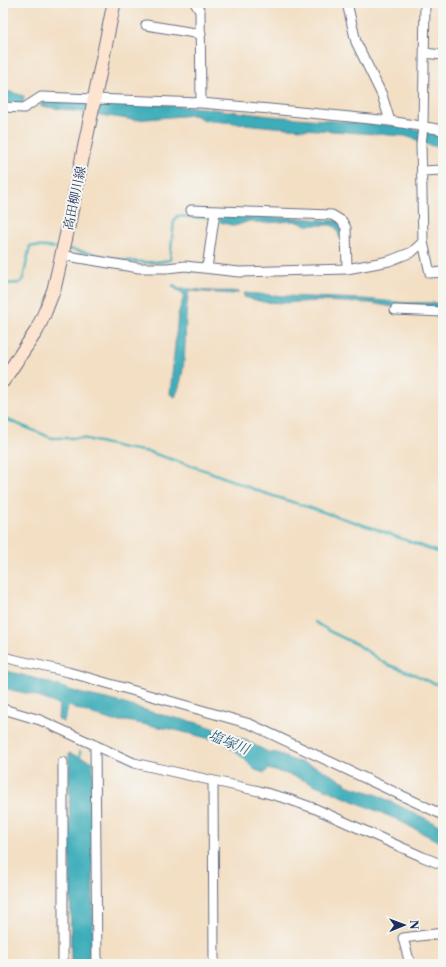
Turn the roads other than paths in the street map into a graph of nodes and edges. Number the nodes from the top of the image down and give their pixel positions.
1 (114, 3) edge
2 (195, 3) edge
3 (347, 3) edge
4 (425, 3) edge
5 (146, 25) dead end
6 (201, 34) junction
7 (424, 53) junction
8 (443, 55) edge
9 (201, 103) junction
10 (93, 105) junction
11 (3, 108) edge
12 (390, 121) junction
13 (423, 127) junction
14 (443, 130) edge
15 (443, 170) edge
16 (422, 171) junction
17 (191, 210) dead end
18 (214, 216) junction
19 (423, 242) junction
20 (63, 250) junction
21 (207, 268) junction
22 (347, 269) junction
23 (443, 272) edge
24 (395, 310) dead end
25 (443, 312) edge
26 (3, 381) edge
27 (3, 657) edge
28 (3, 710) edge
29 (95, 745) junction
30 (64, 762) dead end
31 (213, 781) junction
32 (443, 815) edge
33 (443, 865) edge
34 (443, 933) edge
35 (63, 964) edge
36 (97, 964) edge
37 (214, 964) edge
38 (410, 964) edge

1 - 10 main road, 高田柳川線
2 - 6 street
3 - 12 street
4 - 7 street
5 - 6 street
6 - 9 street
7 - 8 street
7 - 13 street
9 - 10 street
9 - 12 street
10 - 11 street
10 - 20 main road, 高田柳川線
12 - 13 street
13 - 14 street
13 - 16 street
15 - 16 street
16 - 19 street
17 - 18 street
18 - 21 street
18 - 22 street
19 - 22 street
19 - 23 street
20 - 21 street
20 - 26 main road, 高田柳川線
21 - 22 street
24 - 25 street
27 - 32 street
28 - 29 street
29 - 31 street
29 - 36 street
30 - 35 street
31 - 33 street
31 - 37 street
34 - 38 street

